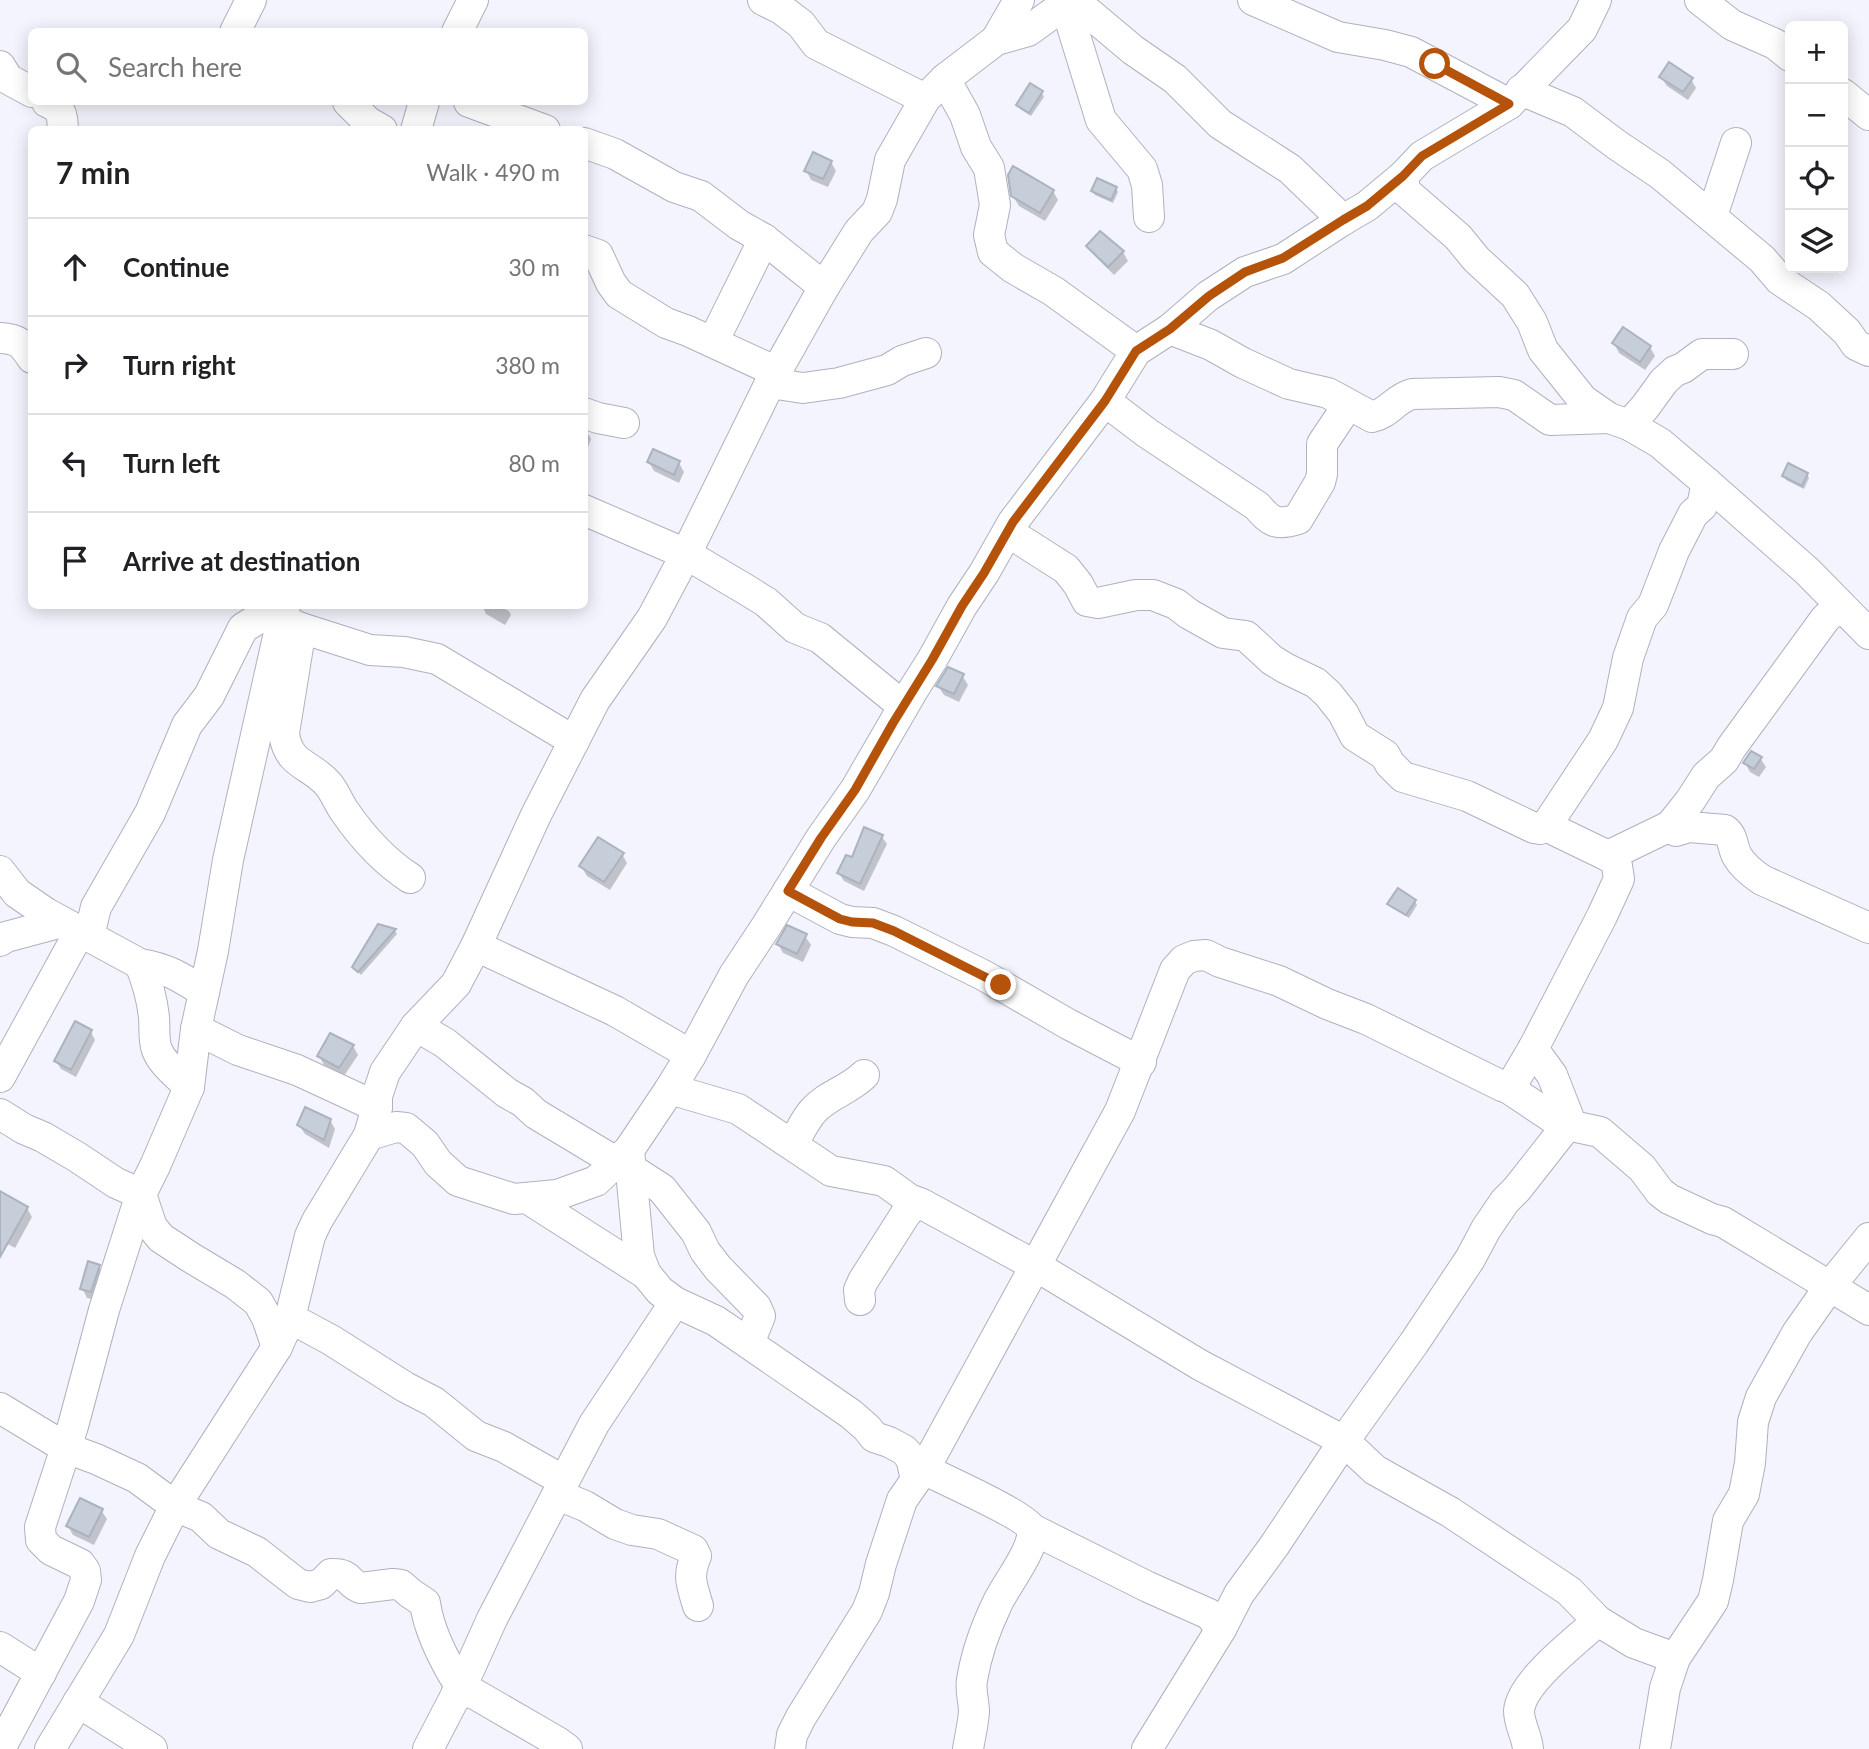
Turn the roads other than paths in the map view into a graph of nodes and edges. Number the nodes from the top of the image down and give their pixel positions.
1 (251, 0) edge
2 (473, 0) edge
3 (763, 0) edge
4 (1019, 0) edge
5 (1253, 0) edge
6 (1596, 0) edge
7 (1700, 0) edge
8 (1069, 6) edge
9 (238, 28) edge
10 (459, 28) edge
11 (996, 40) junction
12 (1785, 52) edge
13 (0, 66) edge
14 (946, 79) junction
15 (28, 90) edge
16 (1515, 97) junction
17 (1848, 98) edge
18 (925, 99) junction
19 (54, 105) edge
20 (351, 105) edge
21 (423, 105) edge
22 (473, 105) edge
23 (1869, 116) edge
24 (503, 122) edge
25 (63, 126) edge
26 (375, 126) edge
27 (417, 126) edge
28 (524, 126) edge
29 (1737, 143) dead end
30 (588, 144) edge
31 (1399, 185) junction
32 (1712, 216) junction
33 (1149, 217) dead end
34 (1343, 220) junction
35 (764, 239) junction
36 (588, 251) edge
37 (824, 287) junction
38 (1170, 329) junction
39 (0, 338) edge
40 (713, 342) junction
41 (1136, 351) junction
42 (1869, 351) edge
43 (28, 353) edge
44 (926, 353) dead end
45 (1733, 354) dead end
46 (773, 377) junction
47 (1105, 401) junction
48 (1348, 405) junction
49 (588, 414) edge
50 (1619, 421) junction
51 (624, 423) dead end
52 (1707, 483) junction
53 (588, 512) edge
54 (1007, 532) junction
55 (686, 554) junction
56 (1839, 606) junction
57 (273, 614) edge
58 (1869, 634) edge
59 (903, 706) junction
60 (574, 741) junction
61 (1670, 825) junction
62 (1546, 826) junction
63 (1608, 856) junction
64 (0, 871) edge
65 (411, 877) dead end
66 (788, 891) junction
67 (80, 925) junction
68 (1869, 928) edge
69 (0, 941) edge
70 (476, 946) junction
71 (140, 964) junction
72 (204, 992) junction
73 (416, 1027) junction
74 (195, 1029) junction
75 (1533, 1049) junction
76 (691, 1055) junction
77 (1141, 1062) junction
78 (864, 1075) dead end
79 (0, 1077) edge
80 (188, 1087) junction
81 (1508, 1088) junction
82 (670, 1089) junction
83 (0, 1114) edge
84 (373, 1121) junction
85 (1567, 1127) junction
86 (792, 1144) junction
87 (625, 1160) junction
88 (141, 1194) junction
89 (527, 1198) junction
90 (915, 1202) junction
91 (1869, 1238) edge
92 (1036, 1266) junction
93 (646, 1274) junction
94 (1830, 1286) junction
95 (860, 1300) dead end
96 (675, 1302) junction
97 (1869, 1310) edge
98 (290, 1318) junction
99 (749, 1343) junction
100 (277, 1347) junction
101 (0, 1408) edge
102 (1344, 1441) junction
103 (66, 1448) junction
104 (919, 1468) junction
105 (1375, 1470) junction
106 (1316, 1482) junction
107 (561, 1488) junction
108 (175, 1506) junction
109 (1032, 1529) junction
110 (698, 1606) dead end
111 (1221, 1616) junction
112 (1598, 1621) junction
113 (0, 1647) edge
114 (1675, 1658) junction
115 (41, 1673) junction
116 (465, 1685) junction
117 (78, 1702) junction
118 (0, 1749) edge
119 (50, 1749) edge
120 (152, 1749) edge
121 (428, 1749) edge
122 (567, 1749) edge
123 (790, 1749) edge
124 (968, 1749) edge
125 (1147, 1749) edge
126 (1528, 1749) edge
127 (1655, 1749) edge

1 - 9 street
2 - 10 street
3 - 18 street
4 - 11 street
5 - 16 street
6 - 16 street
7 - 12 street
8 - 11 street
8 - 33 street
8 - 34 street
11 - 14 street
13 - 15 street
14 - 18 street
14 - 41 street
16 - 31 street
16 - 32 street
17 - 23 street
18 - 37 street
19 - 25 street
20 - 26 street
21 - 27 street
22 - 24 street
24 - 28 street
29 - 32 street
30 - 35 street
31 - 34 street
31 - 50 street
32 - 42 street
34 - 38 street
35 - 37 street
35 - 40 street
36 - 40 street
37 - 46 street
38 - 41 street
38 - 48 street
39 - 43 street
40 - 46 street
41 - 47 street
44 - 46 street
45 - 50 street
46 - 55 street
47 - 48 street
47 - 54 street
48 - 50 street
49 - 51 street
50 - 52 street
52 - 56 street
52 - 62 street
53 - 55 street
54 - 59 street
54 - 62 street
55 - 59 street
55 - 60 street
56 - 58 street
56 - 61 street
57 - 60 street
57 - 65 street
57 - 67 street
57 - 72 street
59 - 66 street
60 - 70 street
61 - 63 street
61 - 68 street
62 - 63 street
63 - 75 street
64 - 67 street
66 - 76 street
66 - 77 street
67 - 69 street
67 - 71 street
67 - 79 street
70 - 73 street
70 - 76 street
71 - 72 street
71 - 80 street
72 - 74 street
73 - 84 street
73 - 87 street
74 - 80 street
74 - 84 street
75 - 81 street
75 - 85 street
76 - 82 street
77 - 81 street
77 - 92 street
78 - 86 street
80 - 88 street
81 - 85 street
82 - 86 street
82 - 87 street
83 - 88 street
84 - 89 street
84 - 98 street
85 - 94 street
85 - 102 street
86 - 90 street
87 - 89 street
87 - 93 street
87 - 99 street
88 - 100 street
88 - 103 street
89 - 93 street
90 - 92 street
90 - 95 street
91 - 94 street
92 - 102 street
92 - 104 street
93 - 96 street
94 - 97 street
94 - 114 street
96 - 99 street
96 - 107 street
98 - 100 street
98 - 107 street
99 - 104 street
100 - 108 street
101 - 103 street
102 - 105 street
102 - 106 street
103 - 108 street
103 - 115 street
104 - 109 street
104 - 123 street
105 - 106 street
105 - 112 street
106 - 111 street
107 - 110 street
107 - 116 street
108 - 116 street
108 - 117 street
109 - 111 street
109 - 124 street
111 - 125 street
112 - 114 street
112 - 126 street
113 - 115 street
114 - 127 street
115 - 118 street
116 - 121 street
116 - 122 street
117 - 119 street
117 - 120 street

